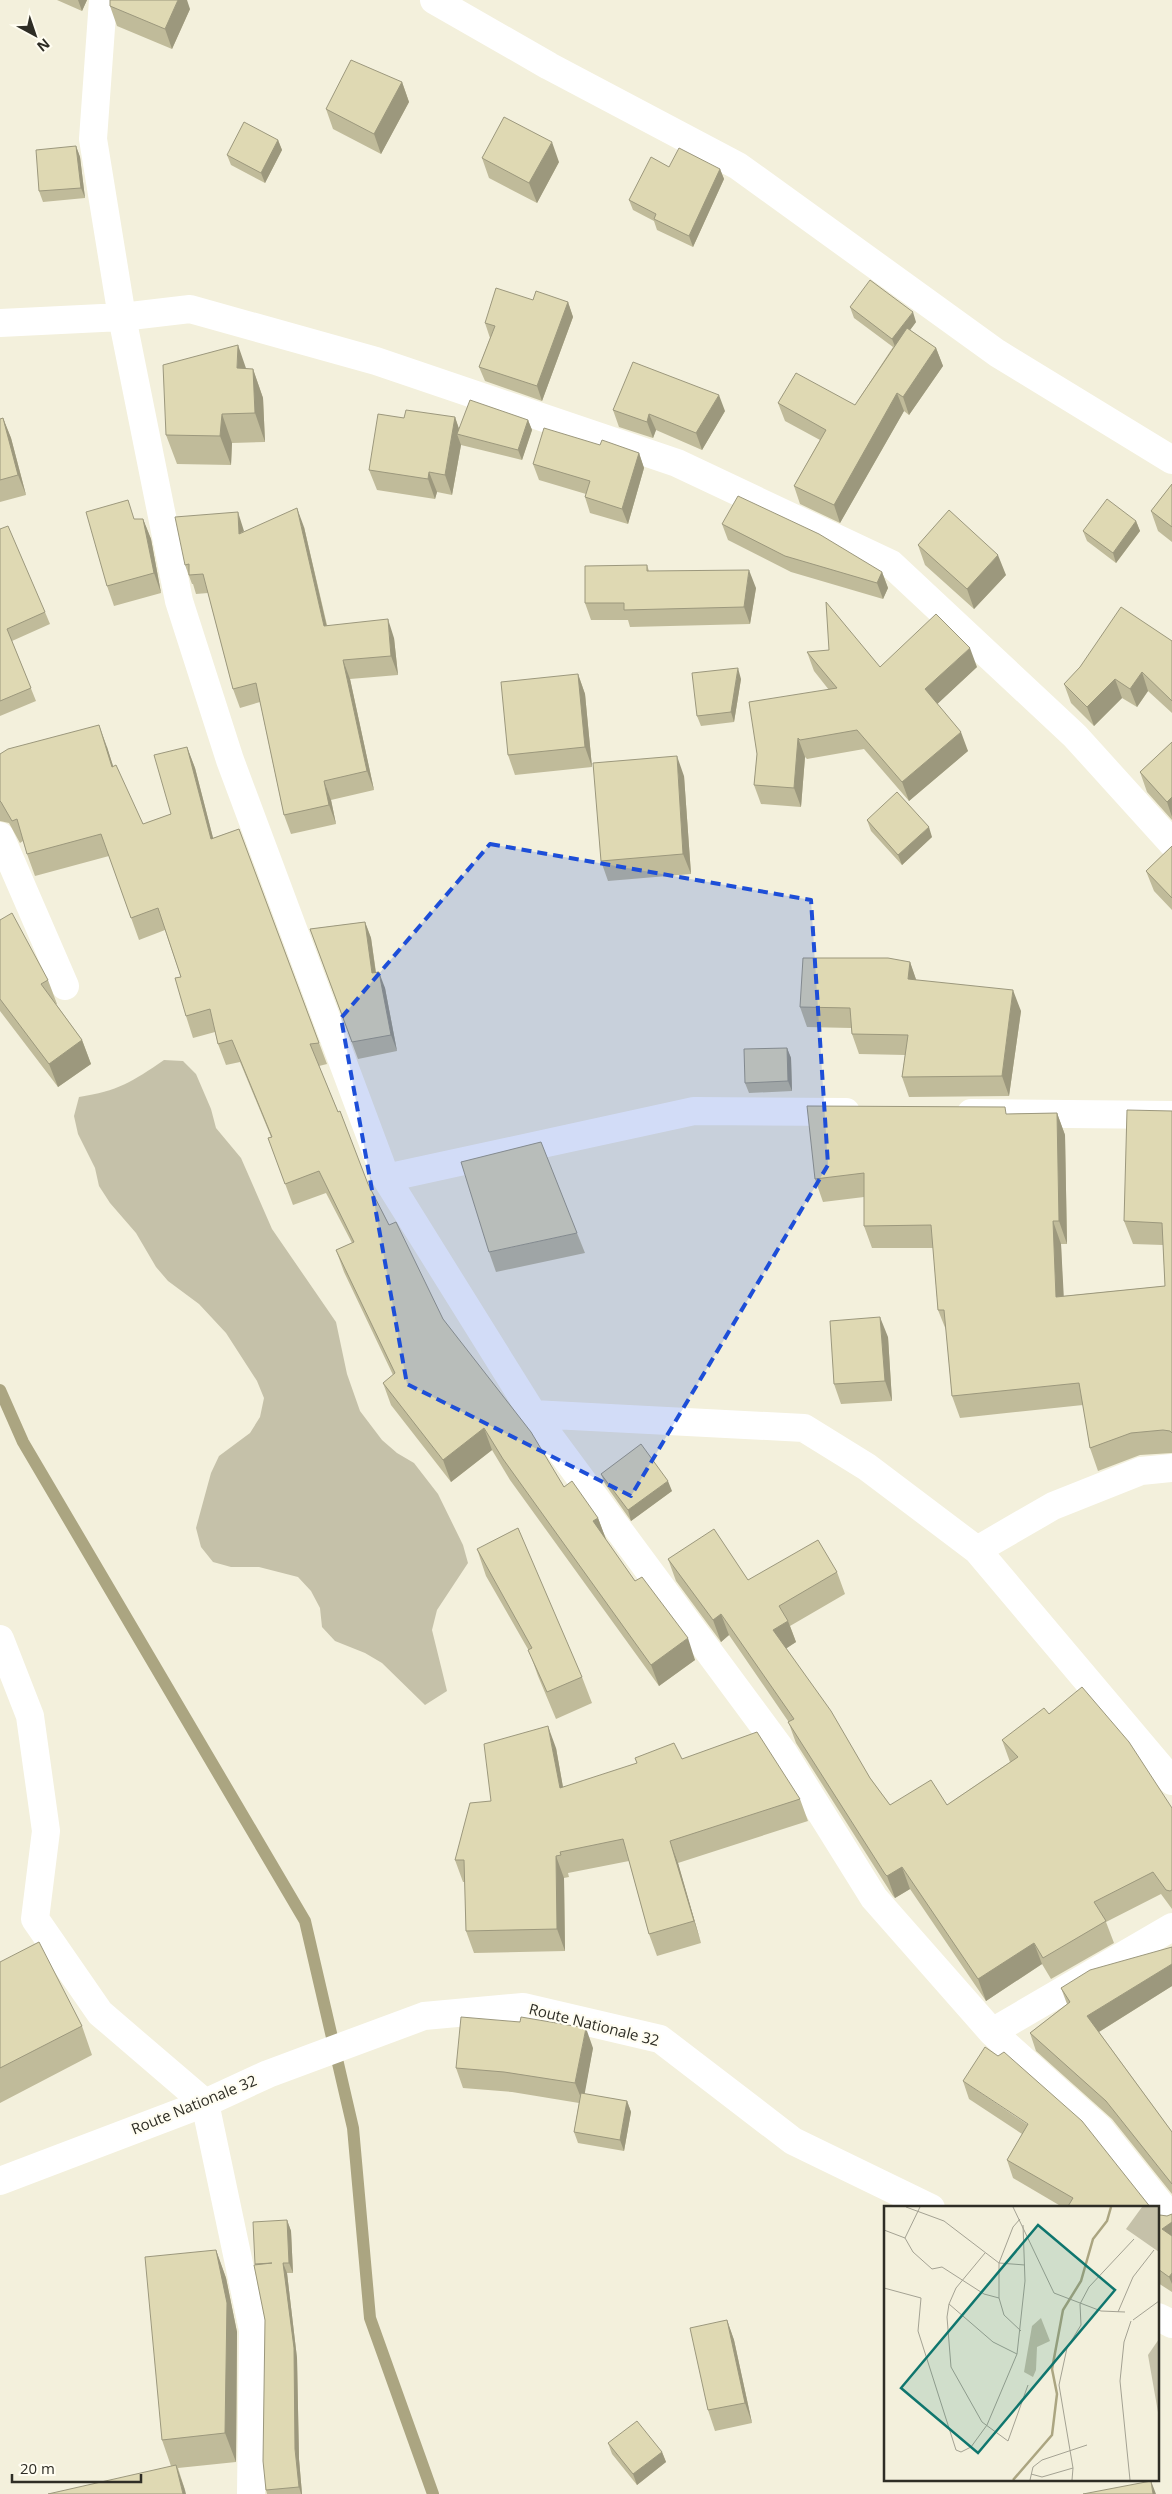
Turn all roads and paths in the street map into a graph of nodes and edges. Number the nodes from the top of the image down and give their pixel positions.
1 (103, 0) edge
2 (434, 0) edge
3 (122, 317) junction
4 (0, 323) edge
5 (1172, 460) edge
6 (0, 836) edge
7 (1172, 843) edge
8 (65, 986) dead end
9 (873, 1112) edge
10 (943, 1113) edge
11 (1172, 1115) edge
12 (386, 1178) junction
13 (533, 1414) junction
14 (1172, 1468) edge
15 (977, 1550) junction
16 (0, 1639) edge
17 (1172, 1780) edge
18 (1172, 1927) edge
19 (992, 2032) junction
20 (205, 2103) junction
21 (0, 2182) edge
22 (927, 2206) edge
23 (1172, 2219) edge
24 (1160, 2318) edge
25 (1172, 2324) edge
26 (251, 2494) edge

1 - 3 street
2 - 5 street
3 - 4 street
3 - 7 street
3 - 12 street
6 - 8 street
9 - 12 street
10 - 11 street
12 - 13 street
13 - 15 street
13 - 19 street
14 - 15 street
15 - 17 street
16 - 20 street
18 - 19 street
19 - 23 street
20 - 21 street, Route Nationale 32
20 - 22 street, Route Nationale 32
20 - 26 street
24 - 25 street

